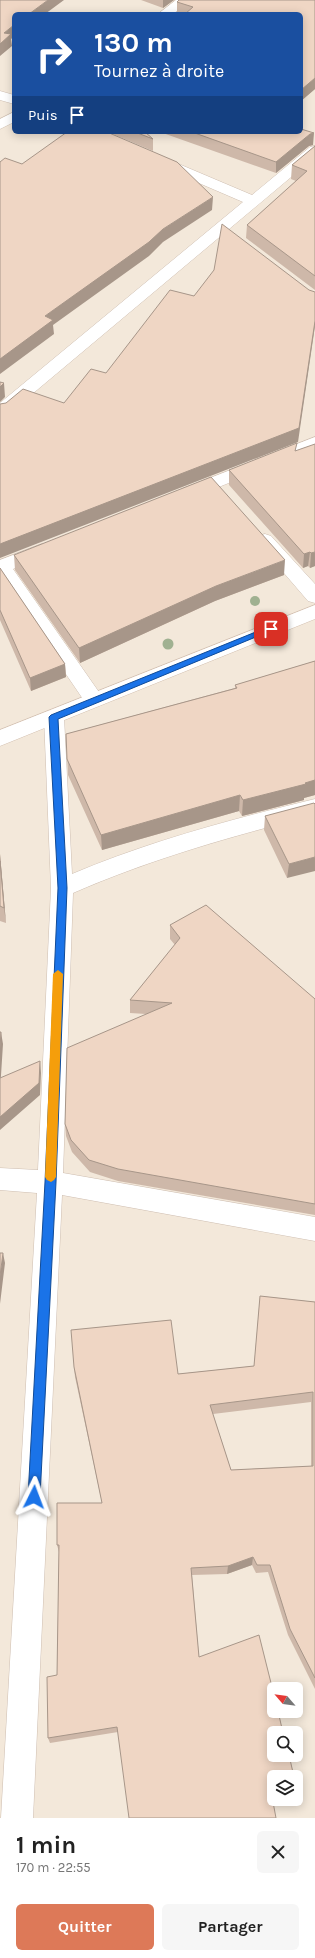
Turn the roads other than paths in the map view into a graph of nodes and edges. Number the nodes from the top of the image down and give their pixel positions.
1 (185, 0) edge
2 (167, 12) edge
3 (0, 94) edge
4 (12, 99) edge
5 (12, 117) edge
6 (0, 125) edge
7 (315, 150) edge
8 (150, 157) edge
9 (253, 201) junction
10 (221, 228) junction
11 (234, 238) edge
12 (0, 412) edge
13 (315, 442) edge
14 (170, 500) edge
15 (255, 528) edge
16 (60, 543) edge
17 (1, 567) edge
18 (315, 596) edge
19 (315, 612) edge
20 (94, 700) junction
21 (54, 717) junction
22 (0, 738) edge
23 (315, 806) edge
24 (62, 888) junction
25 (0, 1179) edge
26 (50, 1182) junction
27 (315, 1229) edge
28 (17, 1818) edge

1 - 2 street
3 - 4 street
5 - 6 street
7 - 9 street
8 - 9 street
9 - 10 street
10 - 11 street
10 - 12 street
13 - 14 street
15 - 18 street
16 - 17 street
17 - 20 street
19 - 20 street
20 - 21 street
21 - 22 street
21 - 24 street
23 - 24 street
24 - 26 street
25 - 26 street
26 - 27 street
26 - 28 street

